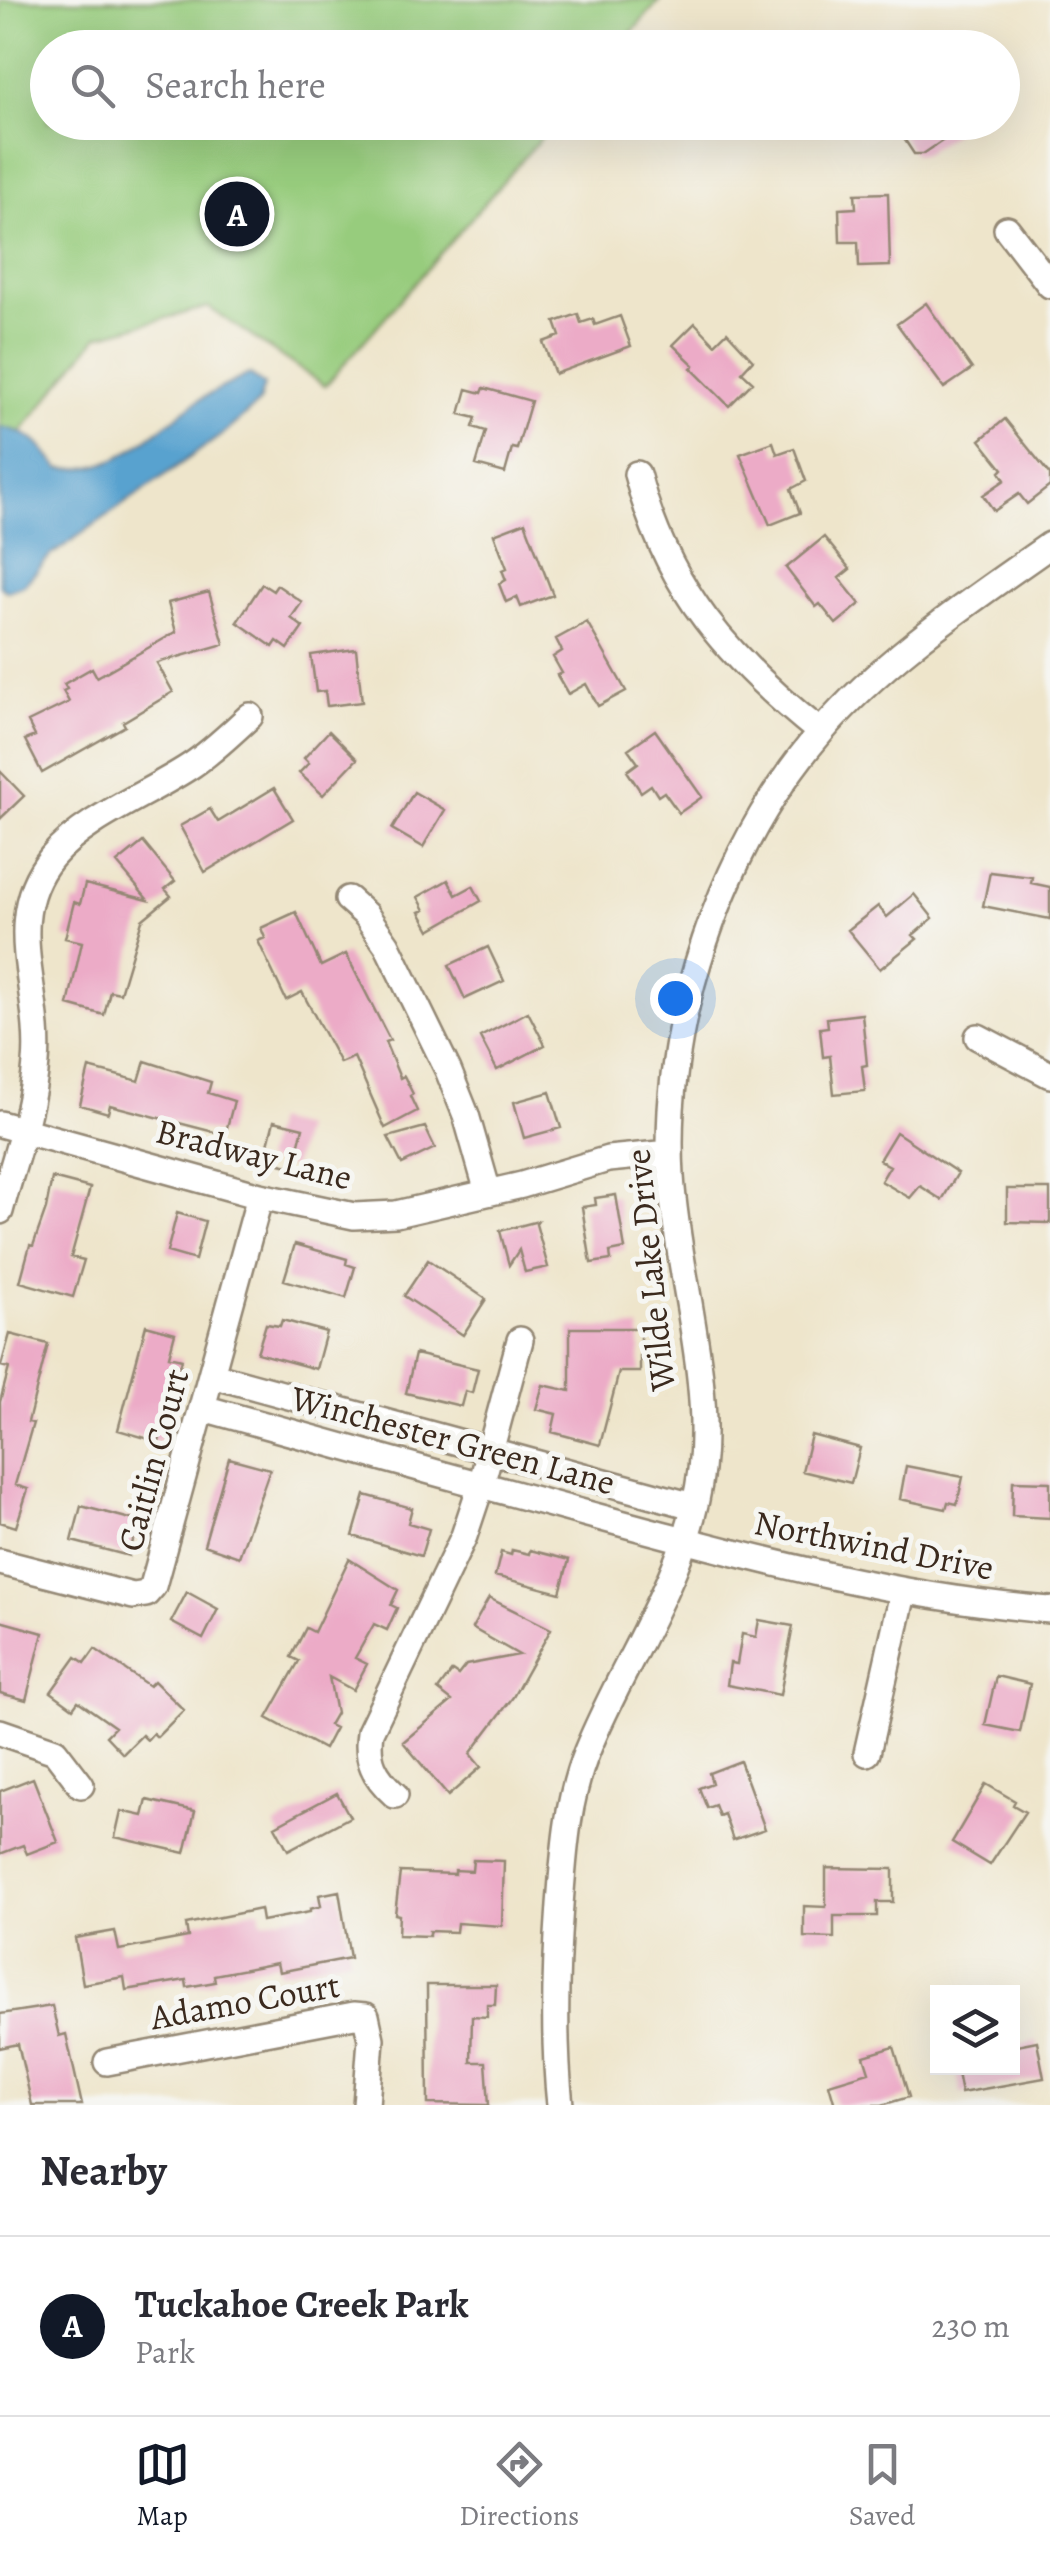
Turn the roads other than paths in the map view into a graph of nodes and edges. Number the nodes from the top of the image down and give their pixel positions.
1 (1006, 229) dead end
2 (1050, 284) edge
3 (637, 474) dead end
4 (1050, 544) edge
5 (250, 716) dead end
6 (820, 732) junction
7 (348, 899) dead end
8 (978, 1037) dead end
9 (1050, 1075) edge
10 (11, 1127) edge
11 (670, 1152) junction
12 (488, 1192) junction
13 (260, 1196) junction
14 (0, 1211) edge
15 (520, 1340) dead end
16 (212, 1375) junction
17 (204, 1408) junction
18 (490, 1452) junction
19 (482, 1485) junction
20 (693, 1506) junction
21 (685, 1540) junction
22 (0, 1562) edge
23 (904, 1593) junction
24 (1050, 1610) edge
25 (5, 1738) edge
26 (867, 1754) dead end
27 (81, 1785) dead end
28 (395, 1796) dead end
29 (107, 2062) dead end
30 (366, 2105) edge
31 (560, 2105) edge

1 - 2 street
3 - 6 street
4 - 6 street, Wilde Lake Drive
5 - 10 street
6 - 11 street, Wilde Lake Drive
7 - 12 street
8 - 9 street
10 - 13 street, Bradway Lane
10 - 14 street
11 - 12 street, Bradway Lane
11 - 20 street, Wilde Lake Drive
12 - 13 street, Bradway Lane
13 - 16 street, Caitlin Court
15 - 18 street
16 - 17 street, Caitlin Court
16 - 18 street, Winchester Green Lane
17 - 19 street, Winchester Green Lane
17 - 22 street, Caitlin Court
18 - 19 street
18 - 20 street, Winchester Green Lane
19 - 21 street, Winchester Green Lane
19 - 28 street
20 - 21 street, Wilde Lake Drive
21 - 23 street, Northwind Drive
21 - 31 street, Wilde Lake Drive
23 - 24 street, Northwind Drive
23 - 26 street
25 - 27 street
29 - 30 street, Adamo Court

